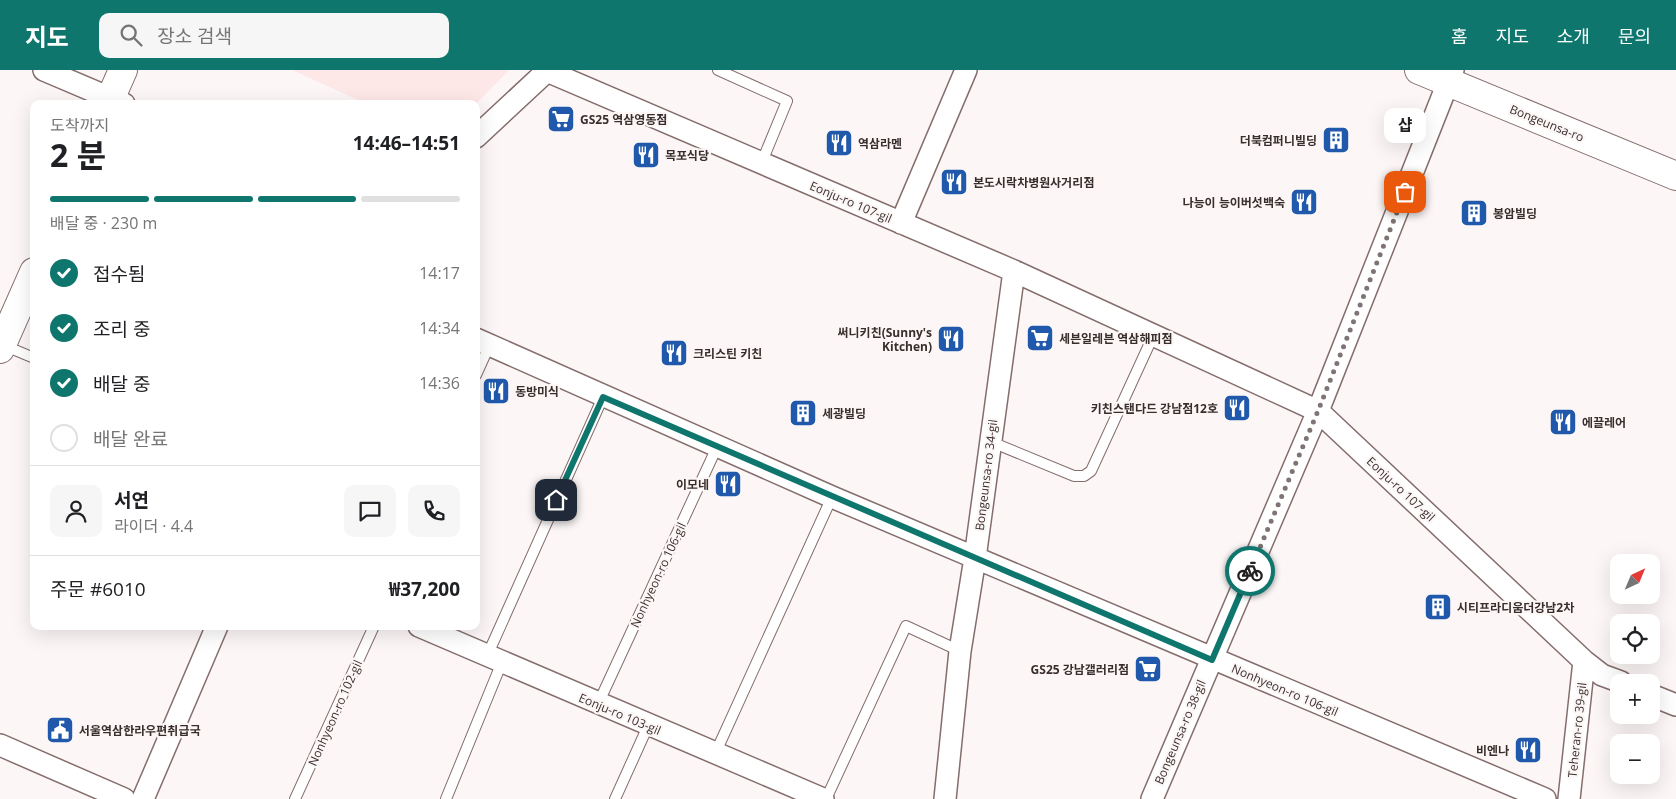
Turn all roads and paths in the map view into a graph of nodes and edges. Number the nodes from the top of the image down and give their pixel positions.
1 (44, 70) edge
2 (123, 70) edge
3 (547, 70) edge
4 (718, 70) edge
5 (966, 70) edge
6 (1419, 70) edge
7 (1450, 76) edge
8 (110, 100) edge
9 (115, 100) edge
10 (480, 133) edge
11 (761, 164) junction
12 (1676, 176) edge
13 (901, 223) junction
14 (1014, 271) junction
15 (30, 281) edge
16 (1154, 334) junction
17 (483, 342) edge
18 (1, 346) edge
19 (480, 356) edge
20 (30, 357) edge
21 (603, 397) junction
22 (1318, 411) junction
23 (990, 441) junction
24 (717, 447) junction
25 (832, 497) junction
26 (975, 558) junction
27 (215, 630) edge
28 (372, 630) edge
29 (428, 630) edge
30 (960, 651) junction
31 (495, 659) junction
32 (1212, 660) junction
33 (1584, 661) junction
34 (1610, 678) edge
35 (1660, 699) edge
36 (598, 704) junction
37 (1676, 705) edge
38 (648, 726) junction
39 (0, 745) edge
40 (715, 754) junction
41 (792, 793) edge
42 (124, 799) edge
43 (144, 799) edge
44 (295, 799) edge
45 (446, 799) edge
46 (615, 799) edge
47 (823, 799) edge
48 (826, 799) edge
49 (945, 799) edge
50 (1152, 799) edge
51 (1545, 799) edge
52 (1569, 799) edge

1 - 8 street
2 - 9 main road
3 - 10 street
3 - 11 street, Eonju-ro 107-gil
4 - 11 lane
5 - 13 street
6 - 7 main road, Bongeunsa-ro
7 - 12 main road, Bongeunsa-ro
7 - 22 street, Bongeunsa-ro 38-gil
11 - 13 street, Eonju-ro 107-gil
13 - 14 street, Eonju-ro 107-gil
14 - 16 street, Eonju-ro 107-gil
14 - 23 street, Bongeunsa-ro 34-gil
15 - 18 main road
16 - 22 street, Eonju-ro 107-gil
16 - 23 lane
17 - 19 lane, Nonhyeon-ro 106-gil
17 - 21 street, Nonhyeon-ro 106-gil
18 - 20 lane
21 - 24 street, Nonhyeon-ro 106-gil
21 - 31 lane
22 - 32 street, Bongeunsa-ro 38-gil
22 - 33 street, Eonju-ro 107-gil
23 - 26 street, Bongeunsa-ro 34-gil
24 - 25 street, Nonhyeon-ro 106-gil
24 - 36 lane, Nonhyeon-ro 106-gil
25 - 26 street, Nonhyeon-ro 106-gil
25 - 40 lane
26 - 30 street, Bongeunsa-ro 34-gil
26 - 32 street, Nonhyeon-ro 106-gil
27 - 43 street
28 - 44 lane, Nonhyeon-ro 102-gil
29 - 31 street, Eonju-ro 103-gil
30 - 48 lane
30 - 49 street, Bongeunsa-ro 34-gil
31 - 36 street, Eonju-ro 103-gil
31 - 45 lane
32 - 50 street, Bongeunsa-ro 38-gil
32 - 51 street, Nonhyeon-ro 106-gil
33 - 34 street, Eonju-ro 107-gil
33 - 52 street, Teheran-ro 39-gil
35 - 37 street
36 - 38 street, Eonju-ro 103-gil
38 - 40 street, Eonju-ro 103-gil
38 - 46 lane
39 - 42 street
40 - 41 street, Eonju-ro 103-gil
41 - 47 street, Eonju-ro 103-gil

